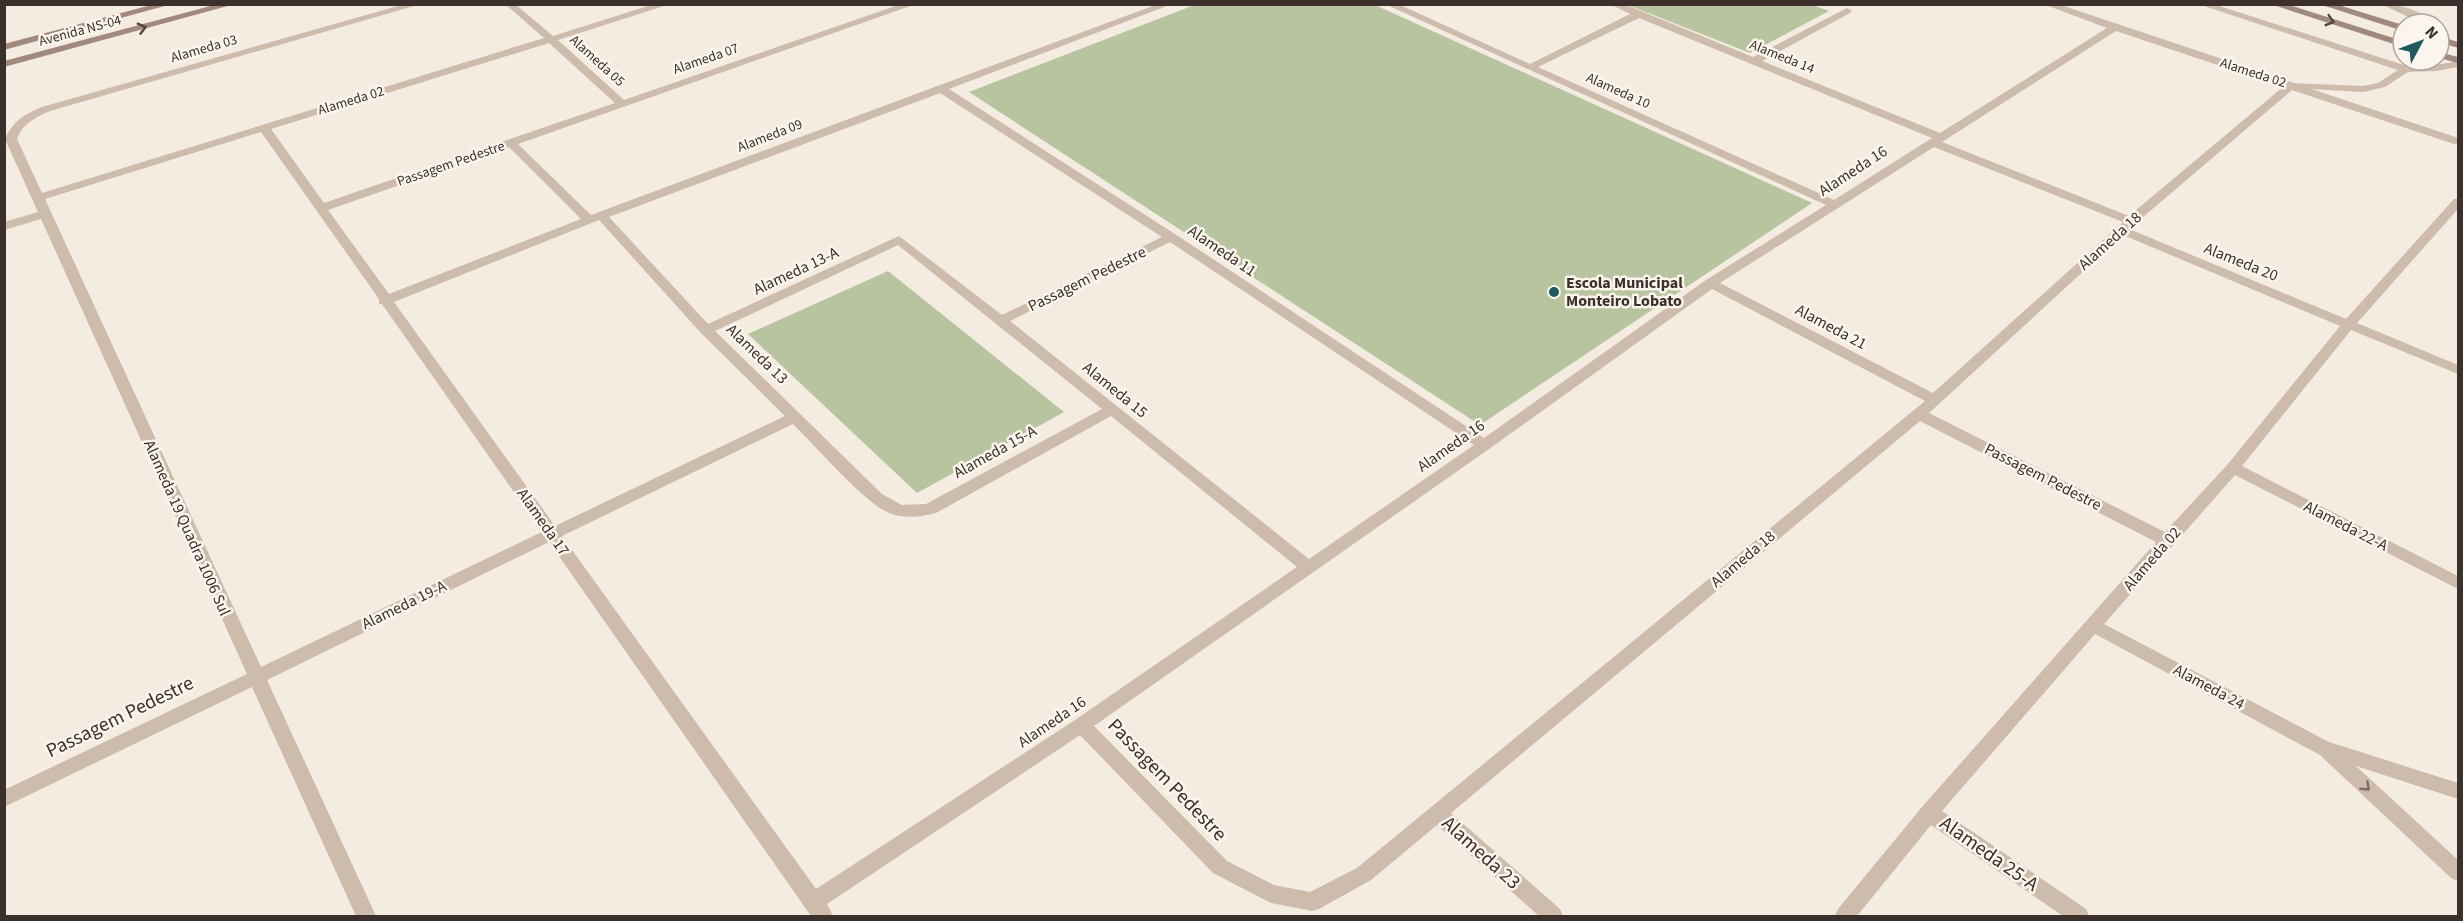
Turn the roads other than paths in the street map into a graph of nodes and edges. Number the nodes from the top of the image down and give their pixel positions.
1 (168, 4) edge
2 (231, 4) edge
3 (417, 4) edge
4 (509, 4) edge
5 (666, 4) edge
6 (912, 4) edge
7 (1389, 4) edge
8 (1614, 4) edge
9 (1829, 4) edge
10 (2047, 4) edge
11 (2202, 4) edge
12 (2274, 4) edge
13 (2323, 4) edge
14 (2385, 4) edge
15 (1164, 5) edge
16 (893, 7) edge
17 (2407, 12) edge
18 (1638, 14) junction
19 (2391, 24) edge
20 (2115, 27) junction
21 (553, 40) junction
22 (2391, 40) edge
23 (4, 47) edge
24 (1754, 61) junction
25 (4, 64) edge
26 (2391, 64) edge
27 (1529, 68) junction
28 (2401, 72) edge
29 (2292, 85) junction
30 (940, 88) junction
31 (622, 104) junction
32 (264, 128) junction
33 (11, 139) joint
34 (1935, 139) junction
35 (2458, 142) edge
36 (511, 143) junction
37 (37, 198) junction
38 (2458, 202) edge
39 (1835, 205) junction
40 (321, 208) junction
41 (44, 214) junction
42 (596, 218) junction
43 (4, 226) edge
44 (2126, 226) junction
45 (1171, 237) junction
46 (899, 240) joint
47 (1711, 283) junction
48 (384, 301) junction
49 (1002, 320) junction
50 (2349, 324) junction
51 (706, 330) junction
52 (2458, 370) edge
53 (1935, 400) junction
54 (1111, 411) junction
55 (1919, 414) junction
56 (796, 416) junction
57 (1484, 445) junction
58 (2234, 468) junction
59 (894, 510) joint
60 (551, 534) junction
61 (2167, 540) junction
62 (1308, 567) junction
63 (2458, 583) edge
64 (2094, 626) junction
65 (256, 676) junction
66 (1081, 725) junction
67 (2324, 748) junction
68 (2458, 790) edge
69 (4, 799) edge
70 (1436, 812) junction
71 (1929, 813) junction
72 (1221, 867) joint
73 (2458, 872) edge
74 (813, 902) junction
75 (366, 916) edge
76 (823, 916) edge
77 (1553, 916) edge
78 (1845, 916) edge
79 (2079, 916) edge

1 - 23 street, Avenida NS-04
25 -> 2 street, Avenida NS-04
3 - 33 street, Alameda 03
4 - 21 street
5 - 21 street, Alameda 02
6 - 16 street, Alameda 07
7 - 27 street, Alameda 10
8 - 18 street, Alameda 14
9 - 24 street
10 - 20 street, Alameda 02
11 - 26 street
12 -> 22 street
13 - 19 street
14 - 17 street
15 - 30 street, Alameda 09
16 - 31 street, Alameda 07
18 - 24 street, Alameda 14
18 - 27 street
20 - 29 street, Alameda 02
20 - 34 street, Alameda 16
21 - 31 street, Alameda 05
21 - 32 street, Alameda 02
24 - 34 street, Alameda 14
27 - 39 street, Alameda 10
28 - 29 street
29 - 35 street, Alameda 02
29 - 44 street, Alameda 18
30 - 42 street, Alameda 09
30 - 45 street, Alameda 11
31 - 36 street, Alameda 07
32 - 37 street, Alameda 02
32 - 40 street, Alameda 17
33 - 37 street, Alameda 19 Quadra 1006 Sul
34 - 39 street, Alameda 16
34 - 44 street
36 - 40 street, Passagem Pedestre
36 - 42 street, Passagem Pedestre
37 - 41 street, Alameda 19 Quadra 1006 Sul
38 - 50 street, Alameda 02
39 - 47 street, Alameda 16
40 - 48 street, Alameda 17
41 - 43 street
41 - 65 street, Alameda 19 Quadra 1006 Sul
42 - 48 street, Alameda 09
42 - 51 street, Alameda 13
44 - 50 street, Alameda 20
44 - 53 street, Alameda 18
45 - 49 street, Passagem Pedestre
45 - 57 street, Alameda 11
46 - 49 street, Alameda 15
46 - 51 street, Alameda 13-A
47 - 53 street, Alameda 21
47 - 57 street, Alameda 16
48 - 60 street, Alameda 17
49 - 54 street, Alameda 15
50 - 52 street
50 - 58 street, Alameda 02
51 - 56 street, Alameda 13
53 - 55 street, Alameda 18
54 - 59 street, Alameda 15-A
54 - 62 street, Alameda 15
55 - 61 street, Passagem Pedestre
55 - 70 street, Alameda 18
56 - 59 street, Alameda 13
56 - 60 street
57 - 62 street, Alameda 16
58 - 61 street, Alameda 02
58 - 63 street, Alameda 22-A
60 - 65 street, Alameda 19-A
60 - 74 street, Alameda 17
61 - 64 street, Alameda 02
62 - 66 street, Alameda 16
64 - 67 street, Alameda 24
64 - 71 street, Alameda 02
65 - 69 street, Passagem Pedestre
65 - 75 street, Alameda 19 Quadra 1006 Sul
66 - 72 street, Passagem Pedestre
66 - 74 street, Alameda 16
67 - 68 street
67 -> 73 street
70 - 72 street, Alameda 18
70 - 77 street, Alameda 23
71 - 78 street, Alameda 02
71 - 79 street, Alameda 25-A
74 - 76 street, Alameda 17

